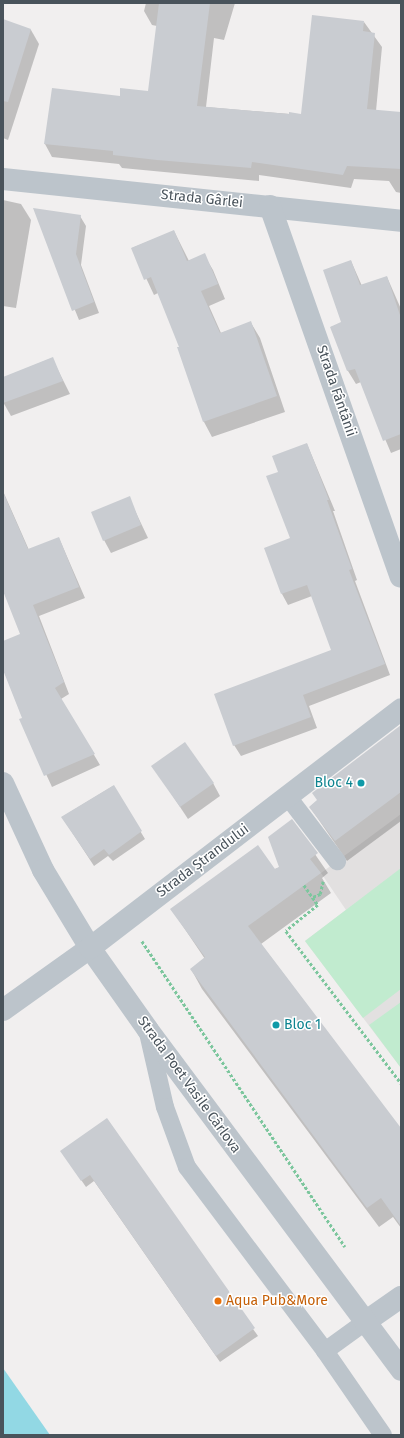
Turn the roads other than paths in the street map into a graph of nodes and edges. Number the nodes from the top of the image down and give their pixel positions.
1 (3, 180) edge
2 (270, 206) junction
3 (401, 221) edge
4 (401, 577) edge
5 (401, 709) edge
6 (3, 783) edge
7 (288, 797) junction
8 (337, 861) dead end
9 (90, 948) junction
10 (3, 1010) edge
11 (148, 1030) junction
12 (401, 1297) edge
13 (365, 1322) junction
14 (325, 1351) junction
15 (401, 1370) edge
16 (383, 1435) edge

1 - 2 street, Strada Gârlei
2 - 3 street, Strada Gârlei
2 - 4 street, Strada Fântânii
5 - 7 street, Strada Ștrandului
6 - 9 street, Strada Poet Vasile Cârlova
7 - 8 lane
7 - 9 street, Strada Ștrandului
9 - 10 street, Strada Ștrandului
9 - 11 street, Strada Poet Vasile Cârlova
11 - 13 street, Strada Poet Vasile Cârlova
11 - 14 lane
12 - 13 street
13 - 14 lane
13 - 15 street, Strada Poet Vasile Cârlova
14 - 16 lane

